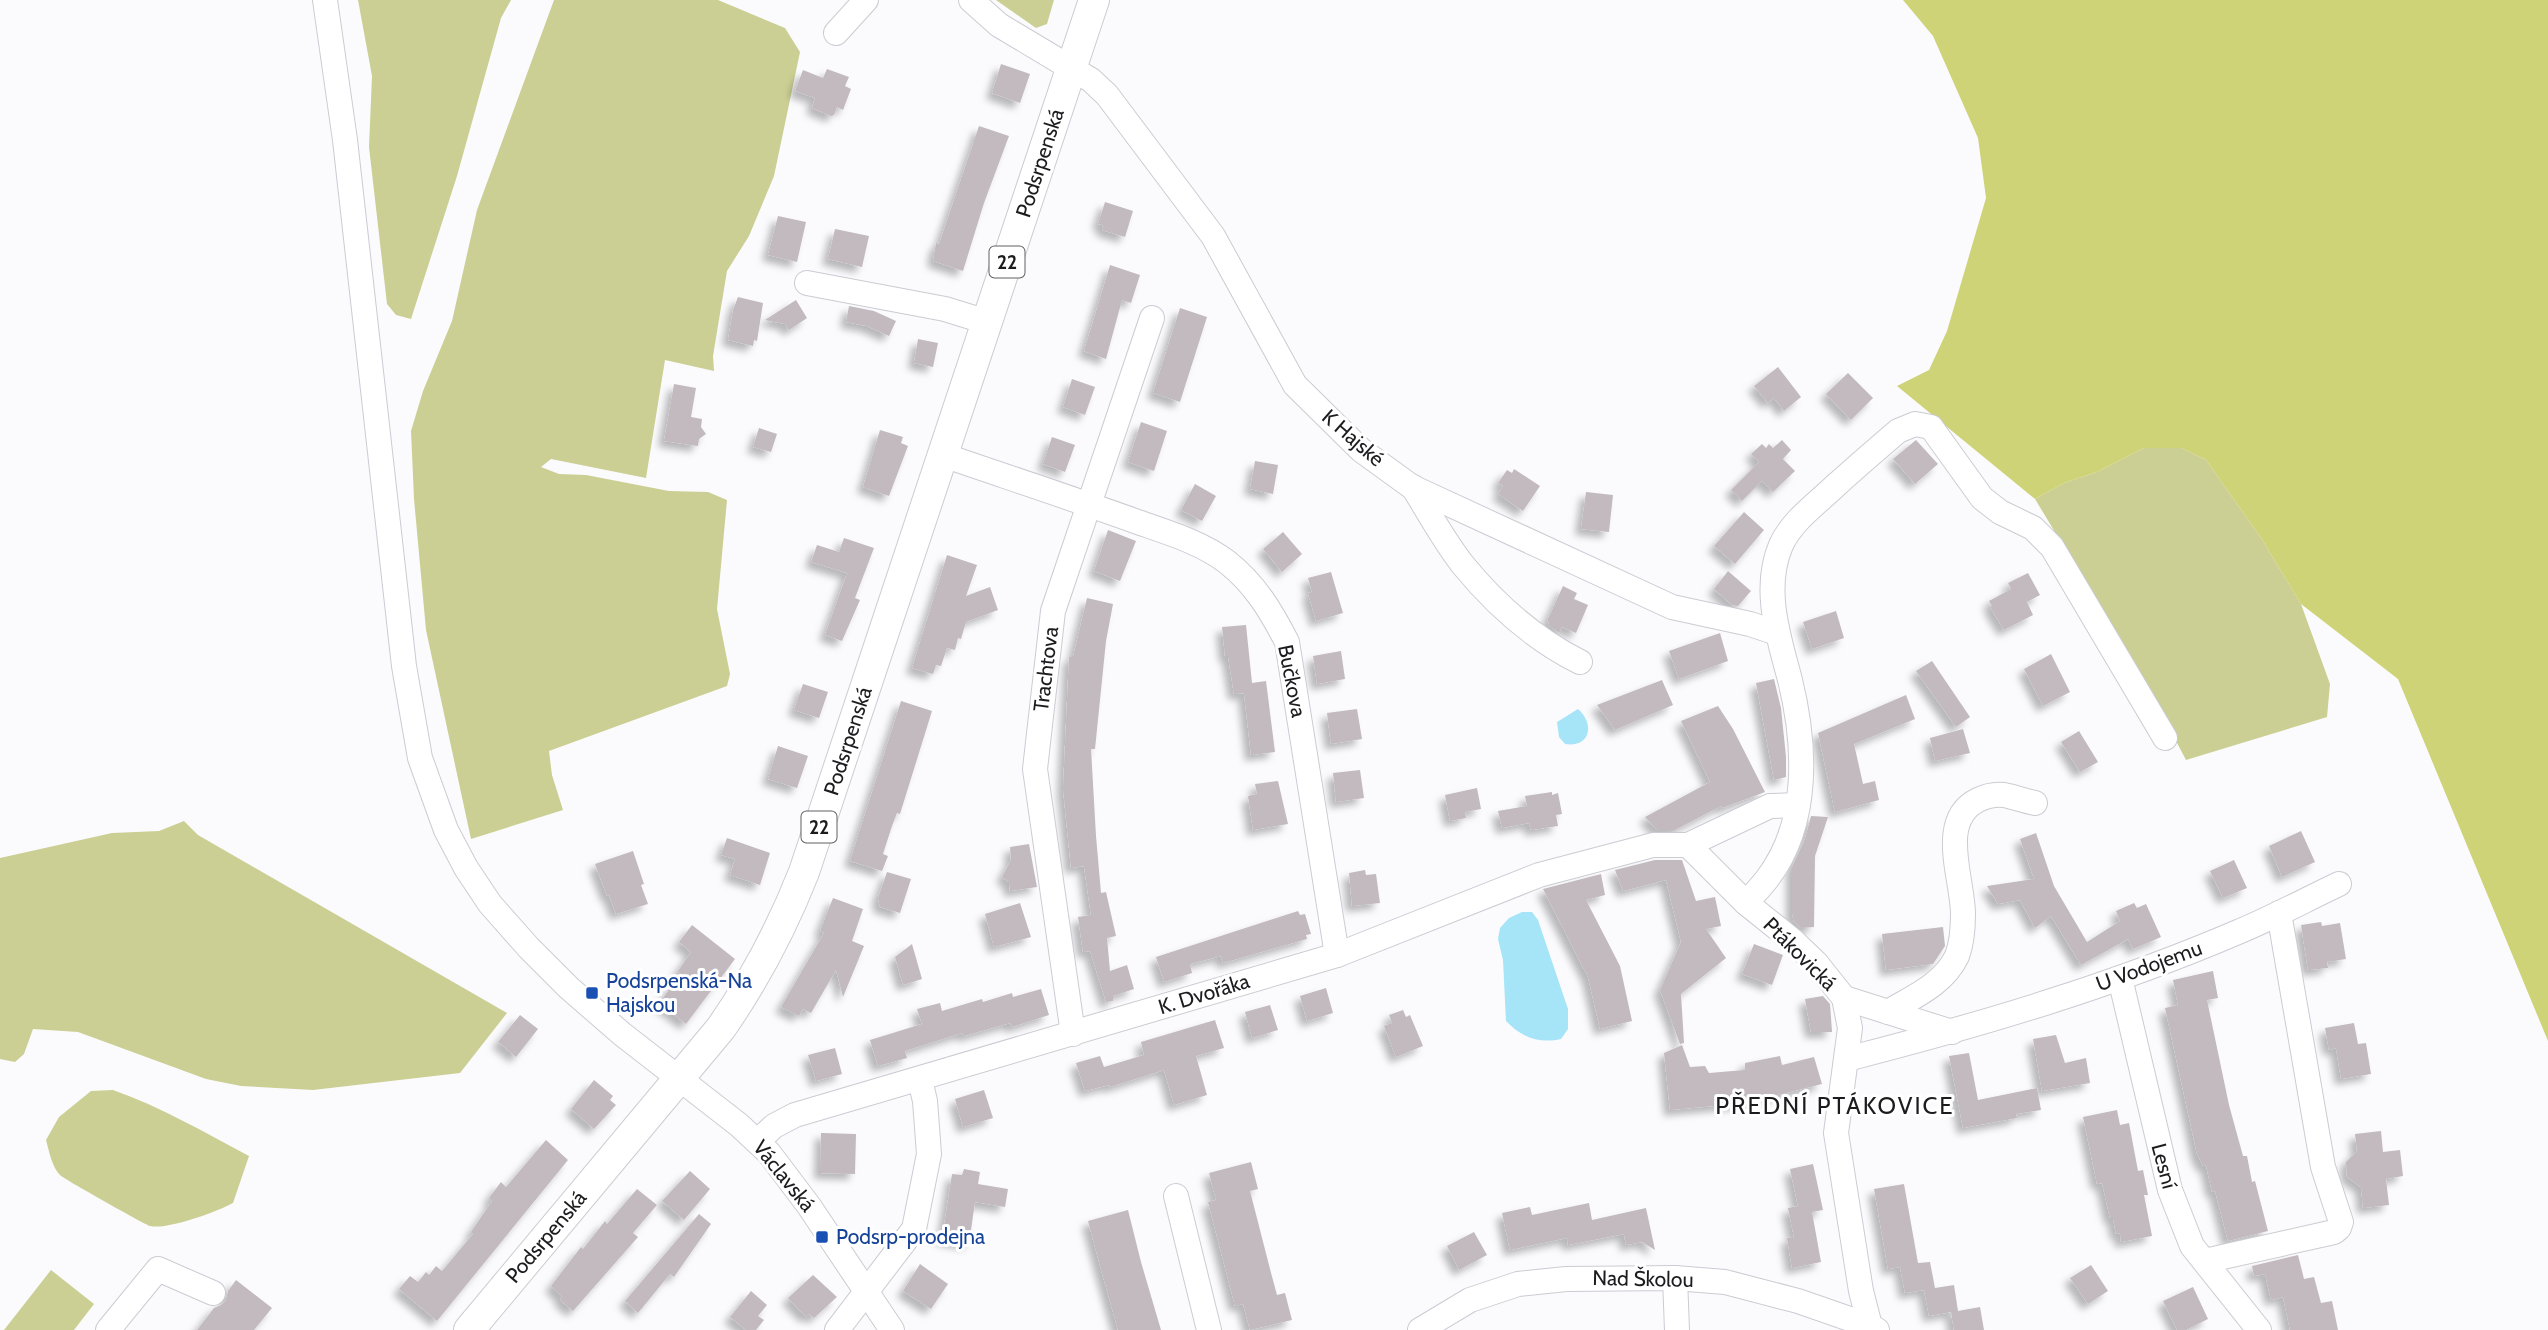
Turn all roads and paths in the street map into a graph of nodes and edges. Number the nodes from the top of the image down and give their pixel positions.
1 (325, 0) edge
2 (866, 0) edge
3 (971, 0) edge
4 (1094, 0) edge
5 (836, 33) dead end
6 (1071, 68) junction
7 (807, 283) dead end
8 (1152, 318) dead end
9 (987, 322) junction
10 (943, 456) junction
11 (1412, 487) junction
12 (1088, 504) junction
13 (1777, 633) junction
14 (1580, 662) dead end
15 (2165, 738) dead end
16 (2035, 803) dead end
17 (1798, 804) junction
18 (1688, 845) junction
19 (2339, 884) dead end
20 (1746, 903) junction
21 (2279, 913) junction
22 (1337, 955) junction
23 (2120, 978) junction
24 (1844, 998) junction
25 (1888, 1012) junction
26 (1952, 1032) junction
27 (1073, 1034) junction
28 (1847, 1059) junction
29 (680, 1080) junction
30 (920, 1080) junction
31 (758, 1141) junction
32 (1176, 1196) dead end
33 (2205, 1261) junction
34 (1675, 1278) junction
35 (867, 1292) junction
36 (213, 1293) dead end
37 (1872, 1329) edge
38 (108, 1330) edge
39 (469, 1330) edge
40 (837, 1330) edge
41 (892, 1330) edge
42 (1209, 1330) edge
43 (1420, 1330) edge
44 (1677, 1330) edge
45 (2259, 1330) edge

1 - 29 street, Václavská
2 - 5 street
3 - 6 street, K Hajské
4 - 6 main road, 22
6 - 9 main road, Podsrpenská / 22
6 - 11 street, K Hajské
7 - 9 street
8 - 12 street, Trachtova
9 - 10 main road, Podsrpenská / 22
10 - 12 street, Bučkova
10 - 29 main road, Podsrpenská / 22
11 - 13 street, K Hajské
11 - 14 street
12 - 22 street, Bučkova
12 - 27 street, Trachtova
13 - 15 street
13 - 17 street
16 - 25 street
17 - 18 street
17 - 20 street
18 - 20 street, Ptákovická
18 - 22 street, K. Dvořáka
19 - 21 street, U Vodojemu
20 - 24 street, Ptákovická
21 - 23 street, U Vodojemu
21 - 33 street
22 - 27 street, K. Dvořáka
23 - 26 street, U Vodojemu
23 - 33 street, Lesní
24 - 25 street
24 - 28 street, Ptákovická
25 - 26 street
26 - 28 street, U Vodojemu
27 - 30 street, K. Dvořáka
28 - 37 street, Ptákovická
29 - 31 street, Václavská
29 - 39 main road, Podsrpenská / 22
30 - 31 street, K. Dvořáka
30 - 35 street
31 - 35 street, Václavská
32 - 42 street
33 - 45 street, Lesní
34 - 37 street, Nad Školou
34 - 43 street, Nad Školou
34 - 44 street
35 - 40 street
35 - 41 street, Václavská
36 - 38 street

